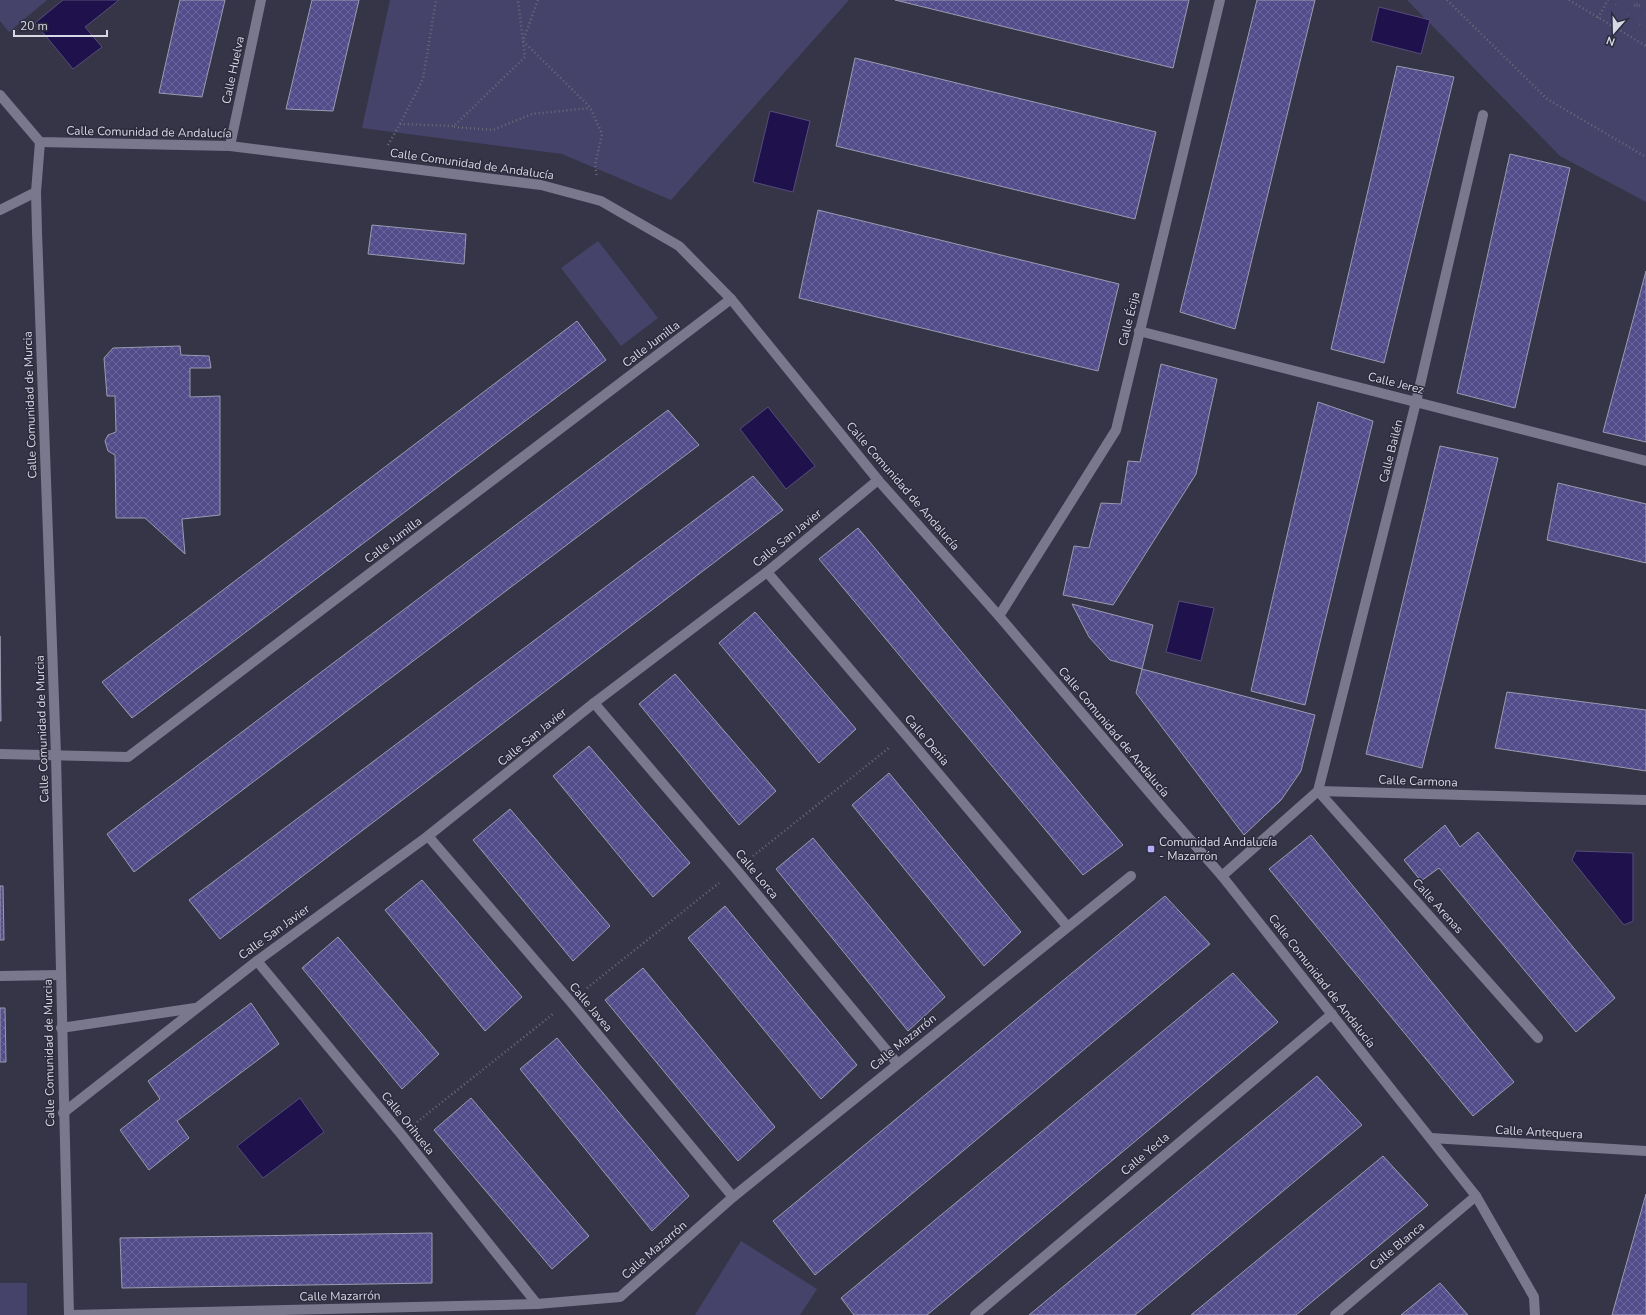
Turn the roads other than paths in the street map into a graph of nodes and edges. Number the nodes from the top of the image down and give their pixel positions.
1 (261, 0) edge
2 (1220, 0) edge
3 (0, 94) edge
4 (1483, 115) dead end
5 (40, 142) junction
6 (230, 146) junction
7 (36, 192) junction
8 (0, 210) edge
9 (731, 299) junction
10 (1139, 331) junction
11 (1416, 402) junction
12 (1646, 461) edge
13 (878, 480) junction
14 (767, 572) junction
15 (999, 616) junction
16 (594, 704) junction
17 (0, 754) edge
18 (56, 755) junction
19 (1318, 791) junction
20 (1646, 800) edge
21 (428, 836) junction
22 (1131, 876) dead end
23 (1222, 876) junction
24 (1067, 926) junction
25 (257, 961) junction
26 (60, 975) junction
27 (0, 976) edge
28 (197, 1008) junction
29 (1332, 1014) junction
30 (61, 1028) junction
31 (1538, 1038) dead end
32 (897, 1063) junction
33 (63, 1113) junction
34 (1431, 1138) junction
35 (1646, 1151) edge
36 (1476, 1196) junction
37 (734, 1197) junction
38 (537, 1304) junction
39 (70, 1315) edge
40 (975, 1315) edge
41 (1335, 1315) edge
42 (1535, 1315) edge

1 - 6 street, Calle Huelva
2 - 10 street, Calle Écija
3 - 5 street
4 - 11 street, Calle Bailén
5 - 6 street, Calle Comunidad de Andalucía
5 - 7 street, Calle Comunidad de Murcia
6 - 9 street, Calle Comunidad de Andalucía
7 - 8 street
7 - 18 street, Calle Comunidad de Murcia
9 - 13 street, Calle Comunidad de Andalucía
9 - 18 street, Calle Jumilla
10 - 11 street, Calle Jerez
10 - 15 street, Calle Écija
11 - 12 street, Calle Jerez
11 - 19 street, Calle Bailén
13 - 14 street, Calle San Javier
13 - 15 street, Calle Comunidad de Andalucía
14 - 16 street, Calle San Javier
14 - 24 street, Calle Denia
15 - 23 street, Calle Comunidad de Andalucía
16 - 21 street, Calle San Javier
16 - 32 street, Calle Lorca
17 - 18 street, Calle Jumilla
18 - 26 street, Calle Comunidad de Murcia
19 - 20 street, Calle Carmona
19 - 23 street
19 - 31 street, Calle Arenas
21 - 25 street, Calle San Javier
21 - 37 street, Calle Javea
22 - 24 street, Calle Mazarrón
23 - 29 street, Calle Comunidad de Andalucía
24 - 32 street, Calle Mazarrón
25 - 28 street, Calle San Javier
25 - 38 street, Calle Orihuela
26 - 27 street
26 - 30 street, Calle Comunidad de Murcia
28 - 30 street, Calle San Javier
28 - 33 street, Calle San Javier
29 - 34 street, Calle Comunidad de Andalucía
29 - 40 street, Calle Yecla
30 - 33 street, Calle Comunidad de Murcia
32 - 37 street, Calle Mazarrón
33 - 39 street, Calle Comunidad de Murcia
34 - 35 street, Calle Antequera
34 - 36 street, Calle Comunidad de Andalucía
36 - 41 street, Calle Blanca
36 - 42 street, Calle Comunidad de Andalucía
37 - 38 street, Calle Mazarrón
38 - 39 street, Calle Mazarrón

